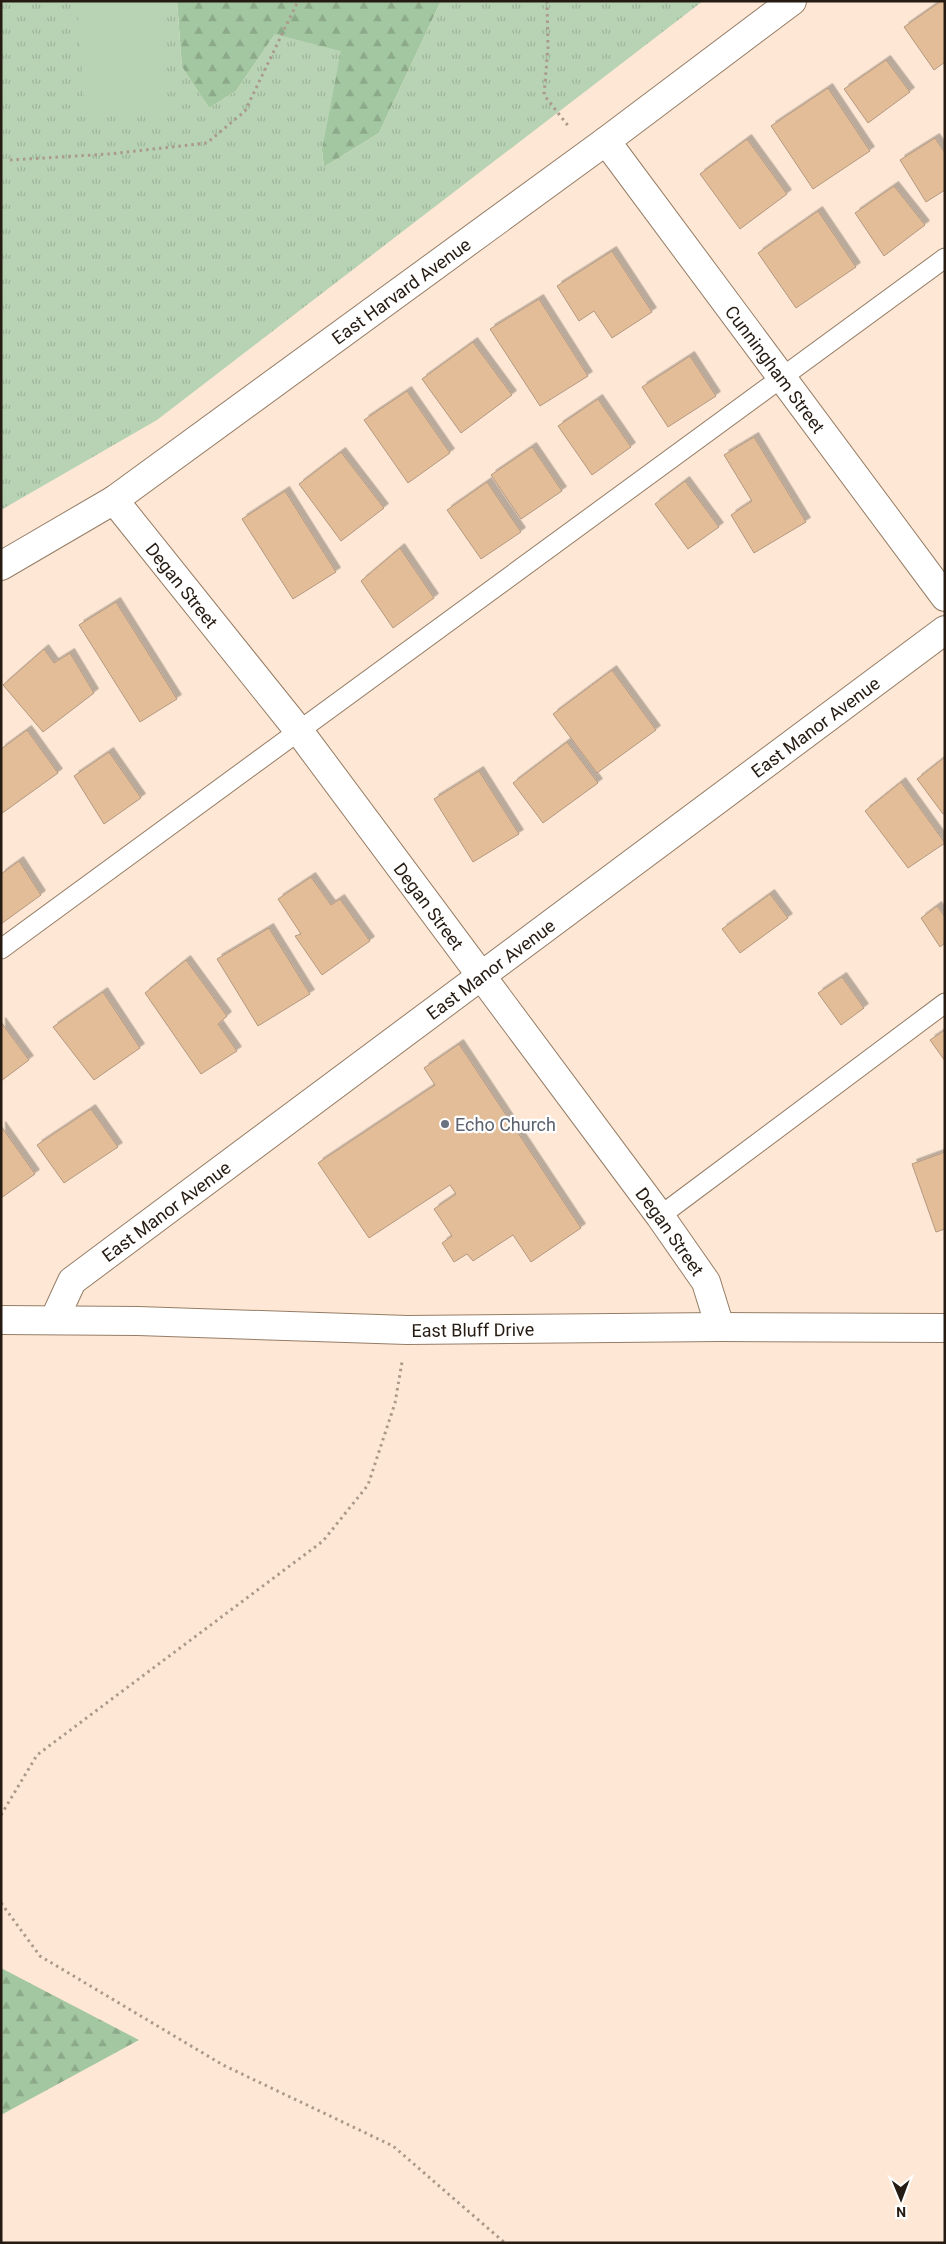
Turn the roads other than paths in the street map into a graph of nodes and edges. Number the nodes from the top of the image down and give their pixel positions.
1 (792, 1) edge
2 (606, 141) junction
3 (945, 258) edge
4 (781, 379) junction
5 (114, 500) junction
6 (1, 566) edge
7 (945, 597) edge
8 (945, 630) edge
9 (299, 731) junction
10 (1, 949) edge
11 (482, 977) junction
12 (945, 1003) edge
13 (660, 1216) junction
14 (1, 1320) edge
15 (54, 1320) junction
16 (720, 1327) junction
17 (945, 1328) edge

1 - 2 street, East Harvard Avenue
2 - 4 street, Cunningham Street
2 - 5 street, East Harvard Avenue
3 - 4 lane
4 - 7 street, Cunningham Street
4 - 9 lane
5 - 6 street, East Harvard Avenue
5 - 9 street, Degan Street
8 - 11 street, East Manor Avenue
9 - 10 lane
9 - 11 street, Degan Street
11 - 13 street, Degan Street
11 - 15 street, East Manor Avenue
12 - 13 lane
13 - 16 street, Degan Street
14 - 15 street, East Bluff Drive
15 - 16 street, East Bluff Drive
16 - 17 street, East Bluff Drive

